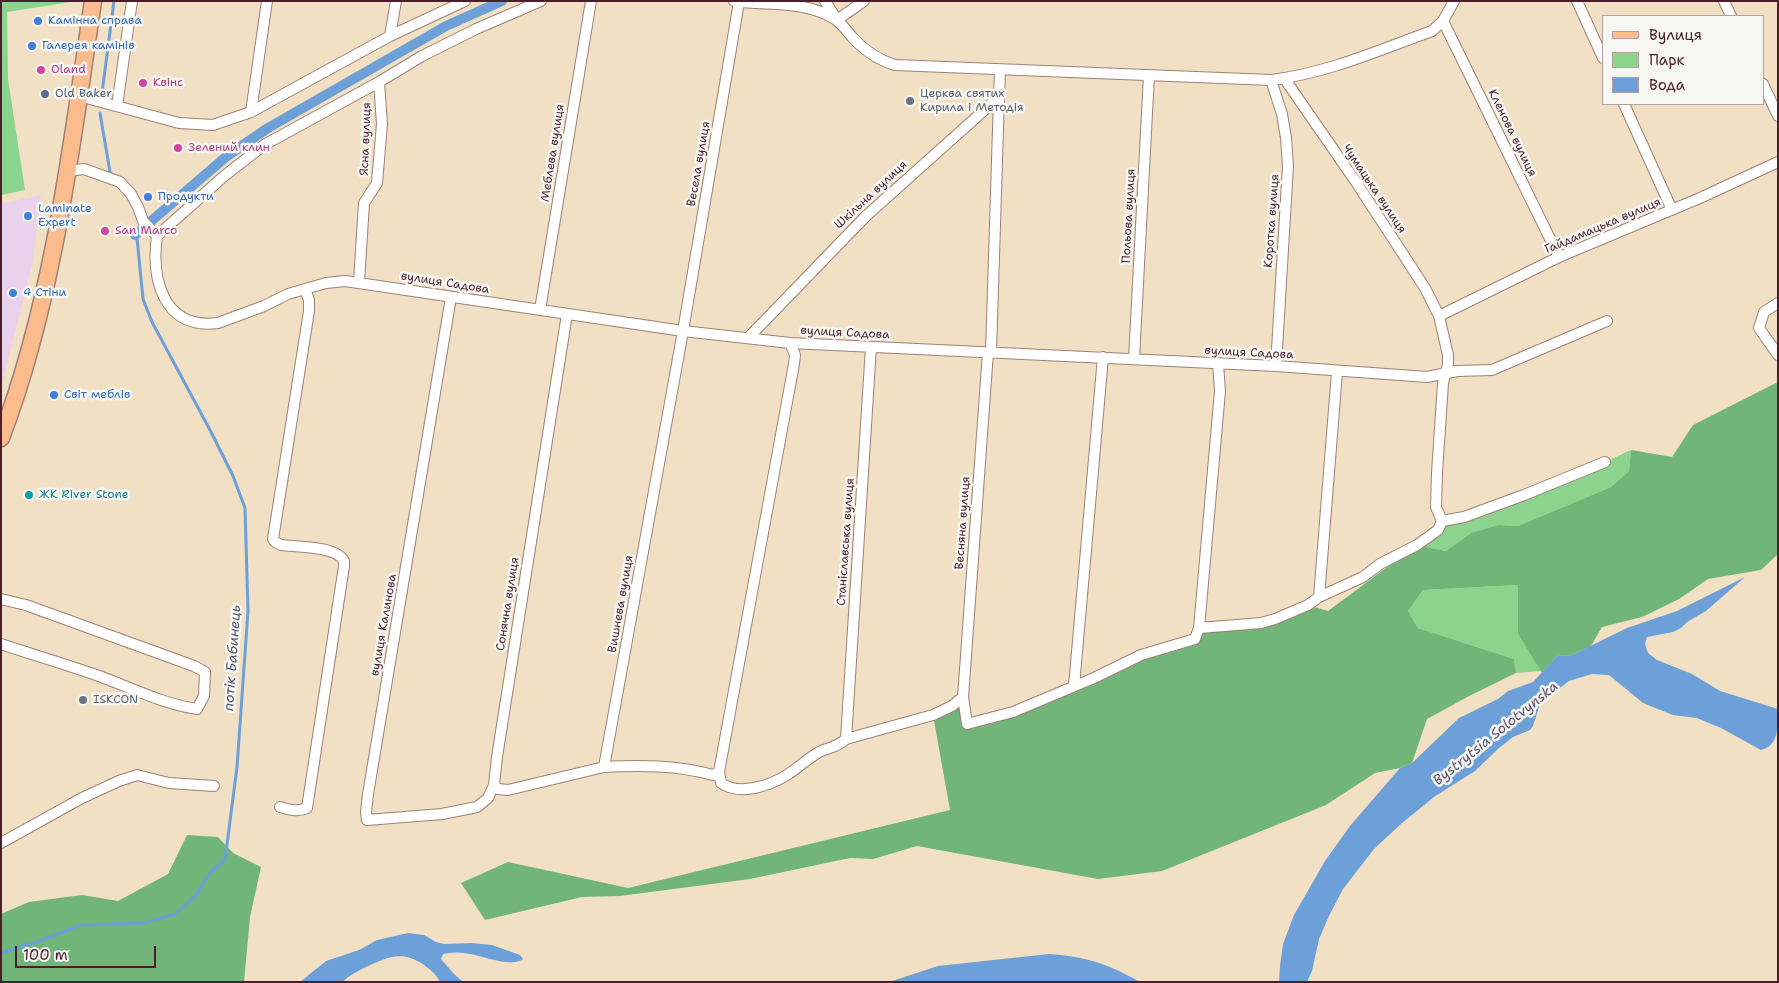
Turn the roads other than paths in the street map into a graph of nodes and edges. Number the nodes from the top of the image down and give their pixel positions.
1 (93, 1) edge
2 (132, 1) edge
3 (267, 1) edge
4 (396, 1) edge
5 (464, 1) edge
6 (541, 1) edge
7 (591, 1) edge
8 (825, 1) edge
9 (864, 1) edge
10 (1454, 1) edge
11 (1578, 1) edge
12 (1724, 1) edge
13 (737, 2) edge
14 (1731, 15) edge
15 (837, 20) junction
16 (1443, 21) junction
17 (390, 36) junction
18 (1602, 56) edge
19 (1000, 70) junction
20 (1149, 75) junction
21 (1284, 78) junction
22 (1271, 80) junction
23 (379, 82) junction
24 (1764, 86) edge
25 (79, 96) junction
26 (999, 97) junction
27 (1624, 105) edge
28 (117, 106) junction
29 (251, 112) junction
30 (1778, 116) edge
31 (1778, 162) edge
32 (69, 170) junction
33 (1672, 210) junction
34 (155, 233) junction
35 (1559, 257) junction
36 (358, 282) junction
37 (305, 289) junction
38 (452, 297) junction
39 (1778, 303) edge
40 (540, 310) junction
41 (567, 314) junction
42 (1439, 316) junction
43 (1607, 321) dead end
44 (683, 331) junction
45 (748, 338) junction
46 (790, 343) junction
47 (870, 347) junction
48 (990, 352) junction
49 (1778, 355) edge
50 (1103, 357) junction
51 (1134, 359) junction
52 (1218, 364) junction
53 (1276, 366) junction
54 (1337, 372) junction
55 (1445, 373) junction
56 (1, 438) edge
57 (1605, 462) dead end
58 (1442, 521) junction
59 (1319, 597) junction
60 (1, 599) edge
61 (1199, 628) junction
62 (1, 644) edge
63 (1074, 686) junction
64 (963, 696) junction
65 (846, 739) junction
66 (604, 767) junction
67 (719, 772) junction
68 (494, 785) junction
69 (214, 786) dead end
70 (280, 807) dead end
71 (1, 843) edge

1 - 25 main road
2 - 28 street
3 - 29 street
4 - 17 street
5 - 17 street
6 - 23 street
7 - 40 street, Меблева вулиця
8 - 15 street
9 - 15 street
10 - 16 street
11 - 18 street
12 - 14 street
13 - 15 street
13 - 44 street, Весела вулиця
15 - 19 street
16 - 21 street
16 - 35 street, Кленова вулиця
17 - 29 street
19 - 20 street
19 - 26 street
20 - 22 street
20 - 51 street, Польова вулиця
21 - 22 street
21 - 42 street, Чумацька вулиця
22 - 53 street, Коротка вулиця
23 - 34 street
23 - 36 street, Ясна вулиця
24 - 30 street
25 - 28 street
25 - 32 main road
26 - 45 street, Шкільна вулиця
26 - 48 street, Весняна вулиця
27 - 33 street
28 - 29 street
31 - 33 street, Гайдамацька вулиця
32 - 34 street
32 - 56 main road
33 - 35 street, Гайдамацька вулиця
34 - 37 street, вулиця Садова
35 - 42 street, Гайдамацька вулиця
36 - 37 street, вулиця Садова
36 - 38 street, вулиця Садова
37 - 70 street
38 - 40 street, вулиця Садова
38 - 68 street, вулиця Калинова
39 - 49 street
40 - 41 street, вулиця Садова
41 - 44 street, вулиця Садова
41 - 68 street, Сонячна вулиця
42 - 55 street, Чумацька вулиця
43 - 55 street, вулиця Садова
44 - 45 street, вулиця Садова
44 - 66 street, Вишнева вулиця
45 - 46 street, вулиця Садова
46 - 47 street, вулиця Садова
46 - 67 street
47 - 48 street, вулиця Садова
47 - 65 street, Станіславська вулиця
48 - 50 street, вулиця Садова
48 - 64 street, Весняна вулиця
50 - 51 street, вулиця Садова
50 - 63 street
51 - 52 street, вулиця Садова
52 - 53 street, вулиця Садова
52 - 61 street
53 - 54 street, вулиця Садова
54 - 55 street, вулиця Садова
54 - 59 street
55 - 58 street, Чумацька вулиця
57 - 58 street
58 - 59 street
59 - 61 street
60 - 62 street
61 - 63 street
63 - 64 street, Весняна вулиця
64 - 65 street
65 - 67 street
66 - 67 street
66 - 68 street
69 - 71 street

